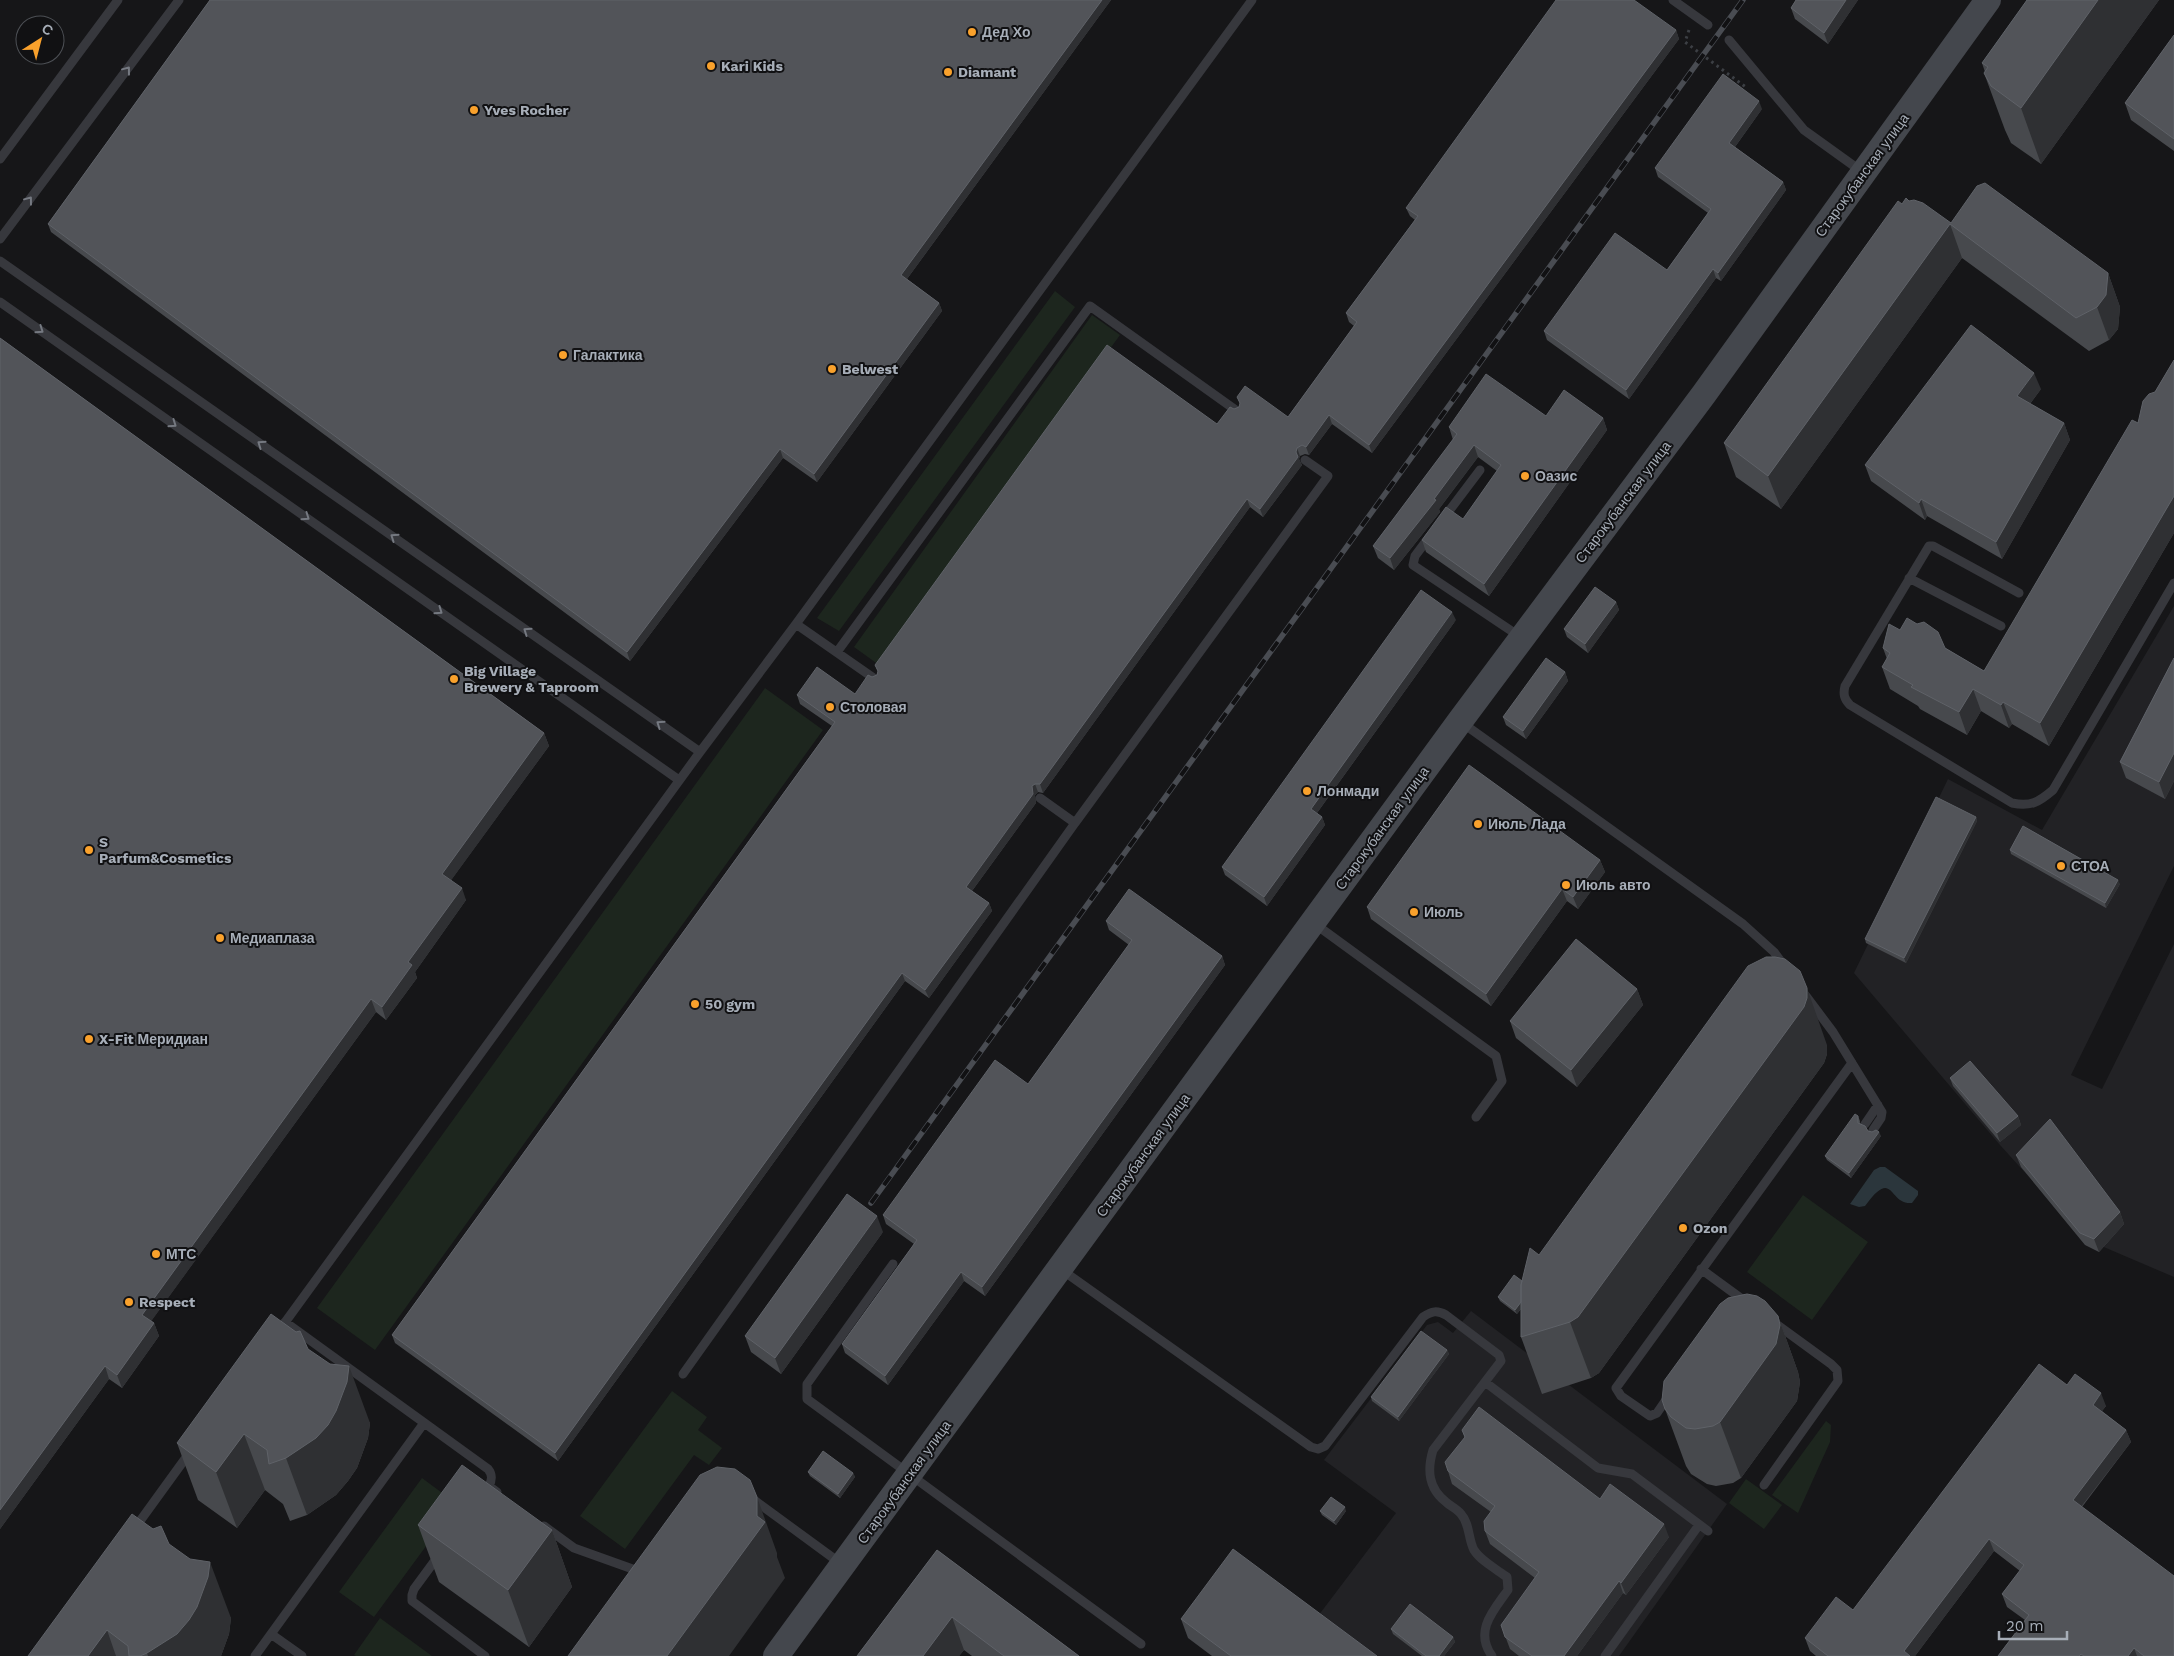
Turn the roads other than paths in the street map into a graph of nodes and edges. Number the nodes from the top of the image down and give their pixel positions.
1 (118, 0) edge
2 (178, 0) edge
3 (1252, 0) edge
4 (1673, 0) edge
5 (1988, 0) edge
6 (1708, 25) dead end
7 (1728, 40) dead end
8 (0, 159) edge
9 (1864, 172) junction
10 (0, 239) edge
11 (0, 261) edge
12 (0, 302) edge
13 (1237, 411) edge
14 (1305, 460) dead end
15 (1480, 470) dead end
16 (1909, 578) junction
17 (2174, 583) edge
18 (2019, 593) dead end
19 (796, 624) junction
20 (2000, 626) dead end
21 (1522, 638) junction
22 (837, 652) junction
23 (875, 679) edge
24 (1460, 720) junction
25 (700, 752) junction
26 (679, 780) junction
27 (1040, 798) dead end
28 (1075, 823) junction
29 (1313, 922) junction
30 (1774, 952) junction
31 (1768, 960) edge
32 (1792, 976) edge
33 (1797, 984) edge
34 (1852, 1063) junction
35 (1878, 1105) junction
36 (1476, 1117) dead end
37 (1865, 1124) edge
38 (1873, 1130) edge
39 (893, 1264) dead end
40 (1060, 1268) junction
41 (1702, 1270) junction
42 (285, 1322) junction
43 (273, 1338) edge
44 (683, 1374) dead end
45 (1485, 1382) junction
46 (1673, 1390) edge
47 (424, 1423) junction
48 (198, 1441) edge
49 (909, 1475) junction
50 (1764, 1485) dead end
51 (489, 1486) junction
52 (742, 1491) edge
53 (483, 1494) edge
54 (504, 1498) edge
55 (535, 1520) edge
56 (1698, 1525) junction
57 (1708, 1531) dead end
58 (129, 1537) edge
59 (443, 1550) edge
60 (843, 1565) junction
61 (641, 1572) edge
62 (271, 1634) junction
63 (1141, 1644) dead end
64 (255, 1656) edge
65 (302, 1656) edge
66 (485, 1656) edge
67 (776, 1656) edge
68 (1492, 1656) edge
69 (1605, 1656) edge

1 - 8 lane
10 -> 2 lane
3 - 19 lane
4 - 6 lane
5 - 9 street, Старокубанская улица
7 - 9 lane
9 - 21 street, Старокубанская улица
25 -> 11 lane
12 -> 26 lane
13 - 22 lane
14 - 28 lane
15 - 21 lane
16 - 17 lane
16 - 18 lane
16 - 20 lane
19 - 22 lane
19 - 25 lane
21 - 24 street, Старокубанская улица
22 - 23 lane
24 - 29 street, Старокубанская улица
24 - 30 lane
25 - 26 lane
26 - 42 lane
27 - 28 lane
28 - 44 lane
29 - 36 lane
29 - 40 street, Старокубанская улица
30 - 31 lane
30 - 32 lane
33 - 34 lane
34 - 35 lane
34 - 41 lane
35 - 37 lane
35 - 38 lane
39 - 49 lane
40 - 45 lane
40 - 49 street, Старокубанская улица
41 - 46 lane
41 - 50 lane
42 - 43 lane
42 - 47 lane
45 - 56 lane
45 - 68 lane
47 - 51 lane
47 - 62 lane
48 - 58 lane
49 - 60 street, Старокубанская улица
49 - 63 lane
51 - 53 lane
51 - 54 lane
52 - 60 lane
55 - 61 lane
56 - 57 lane
56 - 69 lane
59 - 66 lane
60 - 67 street, Старокубанская улица
62 - 64 lane
62 - 65 lane

